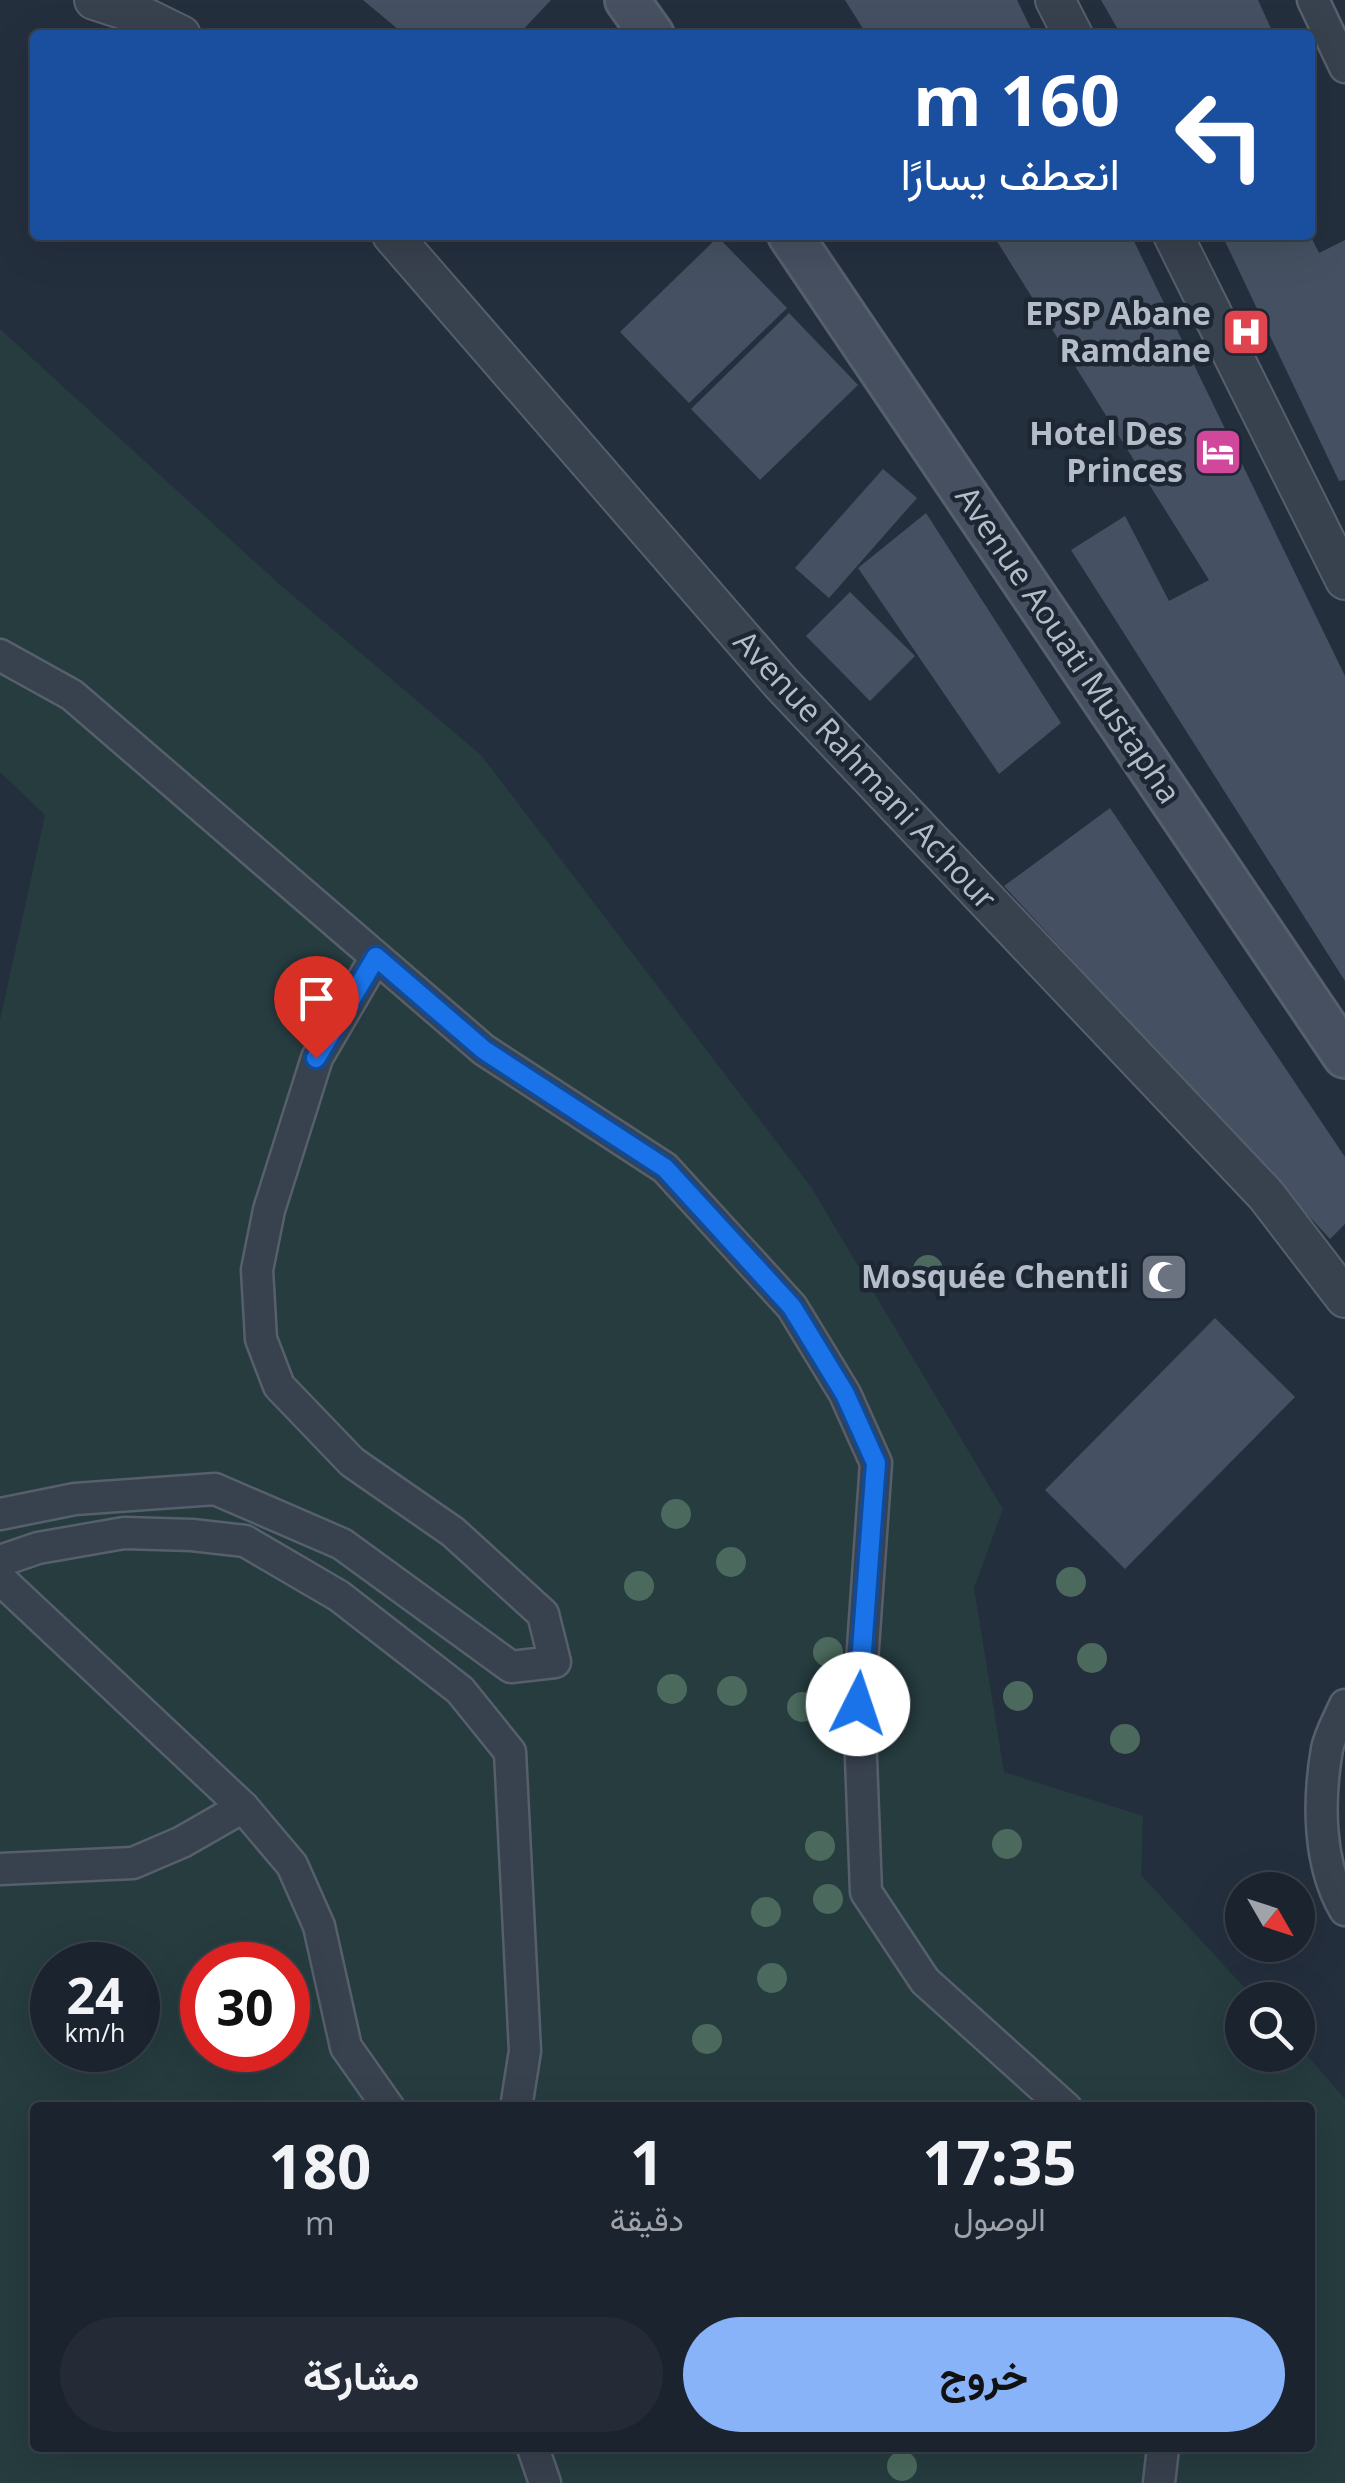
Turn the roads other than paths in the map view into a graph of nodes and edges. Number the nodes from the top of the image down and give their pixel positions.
1 (94, 0) edge
2 (627, 0) edge
3 (1055, 0) edge
4 (1314, 0) edge
5 (170, 30) edge
6 (648, 30) edge
7 (1070, 30) edge
8 (1345, 67) edge
9 (396, 240) edge
10 (793, 240) edge
11 (1175, 240) edge
12 (1345, 580) edge
13 (0, 655) edge
14 (376, 957) junction
15 (1345, 1056) edge
16 (1345, 1298) edge
17 (0, 1514) edge
18 (0, 1560) edge
19 (0, 1579) edge
20 (1345, 1705) edge
21 (243, 1806) junction
22 (0, 1869) edge
23 (1345, 1910) edge
24 (384, 2102) edge
25 (517, 2102) edge
26 (1059, 2102) edge
27 (534, 2452) edge
28 (1162, 2452) edge
29 (545, 2483) edge
30 (1159, 2483) edge

1 - 5 street
2 - 6 main road
3 - 7 street
4 - 8 street
9 - 16 street, Avenue Rahmani Achour
10 - 15 main road, Avenue Aouati Mustapha
11 - 12 street
13 - 14 street
14 - 17 street
14 - 26 street
18 - 25 street
19 - 21 street
20 - 23 street
21 - 22 street
21 - 24 street
27 - 29 street
28 - 30 street

